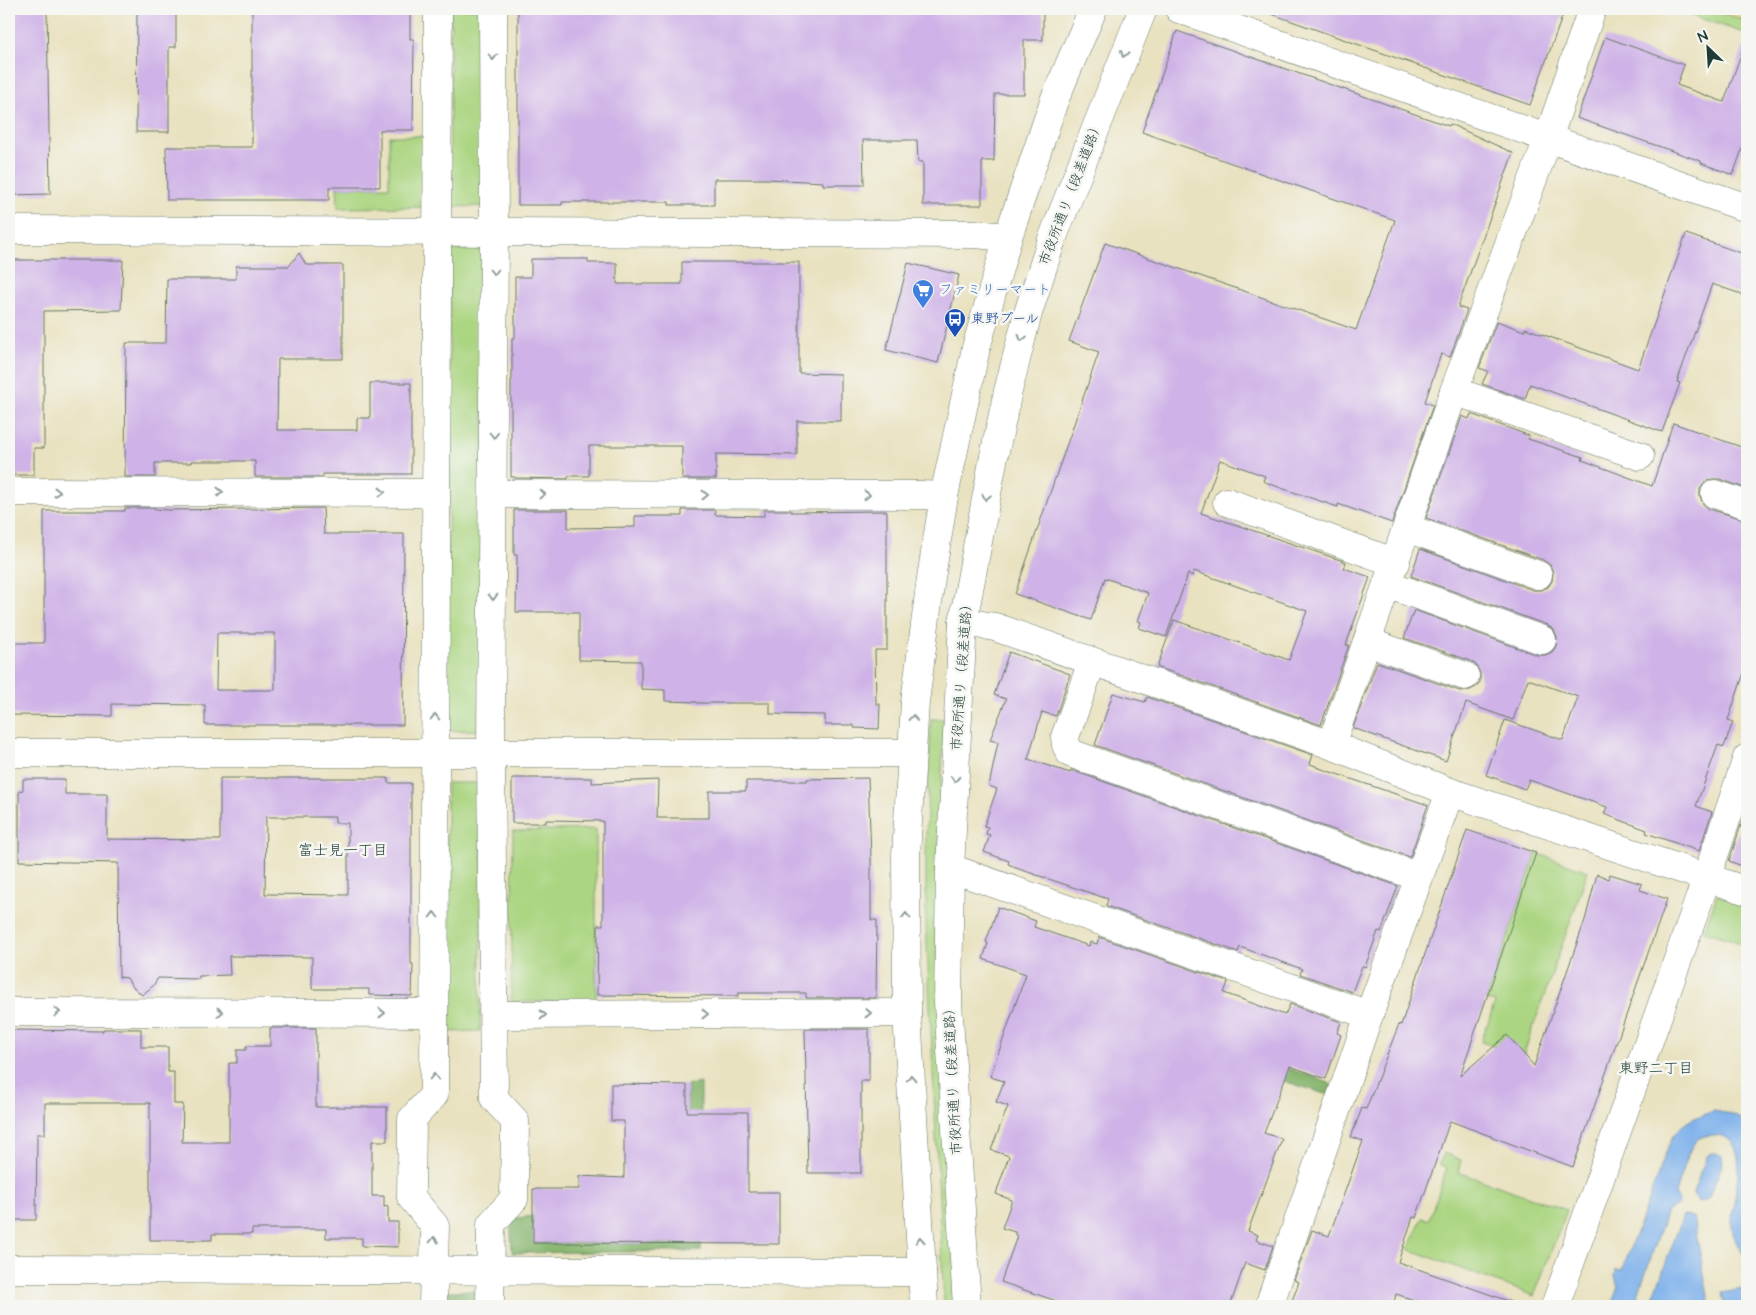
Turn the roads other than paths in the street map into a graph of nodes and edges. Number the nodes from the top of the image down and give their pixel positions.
1 (438, 9) edge
2 (493, 9) edge
3 (1094, 9) edge
4 (1143, 9) edge
5 (1179, 9) edge
6 (1592, 9) edge
7 (1548, 139) junction
8 (1747, 208) edge
9 (9, 230) edge
10 (438, 232) junction
11 (494, 232) junction
12 (1008, 237) junction
13 (1454, 391) junction
14 (1640, 456) dead end
15 (9, 492) edge
16 (435, 493) junction
17 (493, 494) junction
18 (1715, 494) dead end
19 (944, 496) junction
20 (1227, 502) dead end
21 (1747, 505) edge
22 (1407, 528) junction
23 (1391, 573) junction
24 (1538, 575) dead end
25 (963, 622) junction
26 (1542, 640) dead end
27 (1368, 642) junction
28 (1092, 662) junction
29 (1465, 676) dead end
30 (1331, 745) junction
31 (9, 752) edge
32 (435, 753) junction
33 (911, 753) junction
34 (491, 754) junction
35 (1747, 758) edge
36 (1450, 792) junction
37 (950, 868) junction
38 (1419, 877) junction
39 (1707, 877) junction
40 (1747, 891) edge
41 (9, 1012) edge
42 (434, 1013) junction
43 (907, 1014) junction
44 (1369, 1015) junction
45 (494, 1016) junction
46 (9, 1269) edge
47 (434, 1270) junction
48 (490, 1271) junction
49 (922, 1272) junction
50 (974, 1304) edge
51 (433, 1306) edge
52 (490, 1306) edge
53 (924, 1306) edge
54 (1269, 1306) edge
55 (1555, 1306) edge

1 - 10 street
2 -> 11 street
3 - 12 street
4 -> 25 street, 市役所通り（段差道路）
5 - 7 street
6 - 7 street
7 - 8 street
7 - 13 street
9 - 10 street
10 - 11 street
10 - 16 street
11 - 12 street
11 -> 17 street
12 - 19 street
13 - 14 street
13 - 22 street
15 -> 16 street
32 -> 16 street
17 -> 19 street
17 -> 34 street
18 - 21 street
33 -> 19 street
20 - 23 street
22 - 23 street
22 - 24 street
23 - 26 street
23 - 27 street
25 - 28 street
25 -> 37 street, 市役所通り（段差道路）
27 - 29 street
27 - 30 street
28 - 30 street
28 - 38 street
30 - 36 street
31 - 32 street
32 - 34 street
42 -> 32 street
33 - 34 street
43 -> 33 street
34 - 45 street
35 - 39 street
36 - 38 street
36 - 39 street
37 - 44 street
37 - 50 street, 市役所通り（段差道路）
38 - 44 street
39 - 40 street
39 - 55 street
41 -> 42 street
47 -> 42 street
45 -> 43 street
49 -> 43 street
44 - 54 street
45 - 48 street
46 - 47 street
47 - 48 street
47 - 51 street
48 - 49 street
48 - 52 street
49 - 53 street

